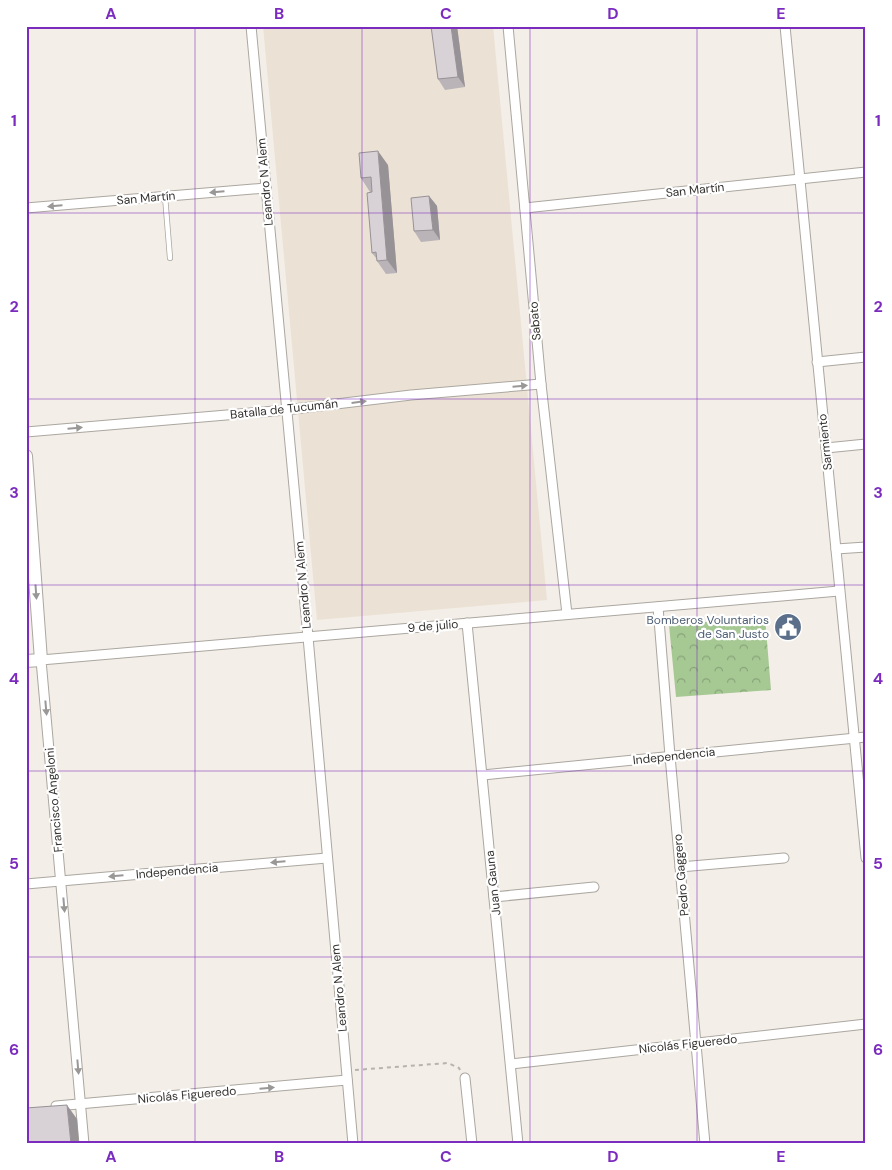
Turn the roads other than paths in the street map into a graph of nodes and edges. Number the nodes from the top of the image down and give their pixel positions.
1 (251, 26) edge
2 (508, 26) edge
3 (785, 26) edge
4 (866, 172) edge
5 (800, 179) junction
6 (266, 188) junction
7 (166, 196) junction
8 (26, 208) edge
9 (525, 208) junction
10 (170, 258) dead end
11 (866, 357) edge
12 (817, 362) junction
13 (541, 384) junction
14 (286, 410) junction
15 (26, 432) edge
16 (866, 444) edge
17 (826, 448) junction
18 (26, 456) edge
19 (866, 546) edge
20 (836, 550) junction
21 (839, 591) junction
22 (658, 607) junction
23 (567, 614) junction
24 (468, 623) junction
25 (308, 637) junction
26 (42, 660) junction
27 (26, 661) edge
28 (866, 737) edge
29 (854, 738) junction
30 (670, 756) junction
31 (483, 775) junction
32 (327, 858) junction
33 (784, 858) dead end
34 (866, 858) edge
35 (680, 867) junction
36 (62, 880) junction
37 (26, 884) edge
38 (594, 887) dead end
39 (494, 897) junction
40 (866, 1024) edge
41 (696, 1043) junction
42 (510, 1064) junction
43 (347, 1076) junction
44 (466, 1078) road end
45 (81, 1104) junction
46 (44, 1108) edge
47 (84, 1144) edge
48 (353, 1144) edge
49 (472, 1144) edge
50 (518, 1144) edge
51 (705, 1144) edge

1 - 6 street, Leandro N Alem
2 - 9 street, Sabato
3 - 5 street, Sarmiento
4 - 5 street, San Martín
5 - 9 street, San Martín
5 - 12 street, Sarmiento
6 -> 7 street, San Martín
6 - 14 street, Leandro N Alem
7 -> 8 street, San Martín
7 - 10 lane
9 - 13 street, Sabato
11 - 12 street
12 - 17 street, Sarmiento
14 -> 13 street, Batalla de Tucumán
13 - 23 street, Sabato
15 -> 14 street, Batalla de Tucumán
14 - 25 street, Leandro N Alem
16 - 17 street
17 - 20 street, Sarmiento
18 -> 26 main road, Francisco Angeloni
19 - 20 street
20 - 21 street, Sarmiento
21 - 22 street, 9 de julio
21 - 29 street, Sarmiento
22 - 23 street, 9 de julio
22 - 30 street, Pedro Gaggero
23 - 24 street, 9 de julio
24 - 25 street, 9 de julio
24 - 31 street, Juan Gauna
25 - 26 street, 9 de julio
25 - 32 street, Leandro N Alem
26 - 27 main road, 9 de julio
26 -> 36 street, Francisco Angeloni
28 - 29 street, Independencia
29 - 30 street, Independencia
29 - 34 street, Sarmiento
30 - 31 street, Independencia
30 - 35 street, Pedro Gaggero
31 - 39 street, Juan Gauna
32 -> 36 street, Independencia
32 - 43 street, Leandro N Alem
33 - 35 street
35 - 41 street, Pedro Gaggero
36 - 37 street, Independencia
36 -> 45 street, Francisco Angeloni
38 - 39 street
39 - 42 street, Juan Gauna
40 - 41 street, Nicolás Figueredo
41 - 42 street, Nicolás Figueredo
41 - 51 street, Pedro Gaggero
42 - 50 street, Juan Gauna
45 -> 43 street, Nicolás Figueredo
43 - 48 street, Leandro N Alem
44 - 49 street
45 - 46 street, Nicolás Figueredo
45 - 47 street, Francisco Angeloni

